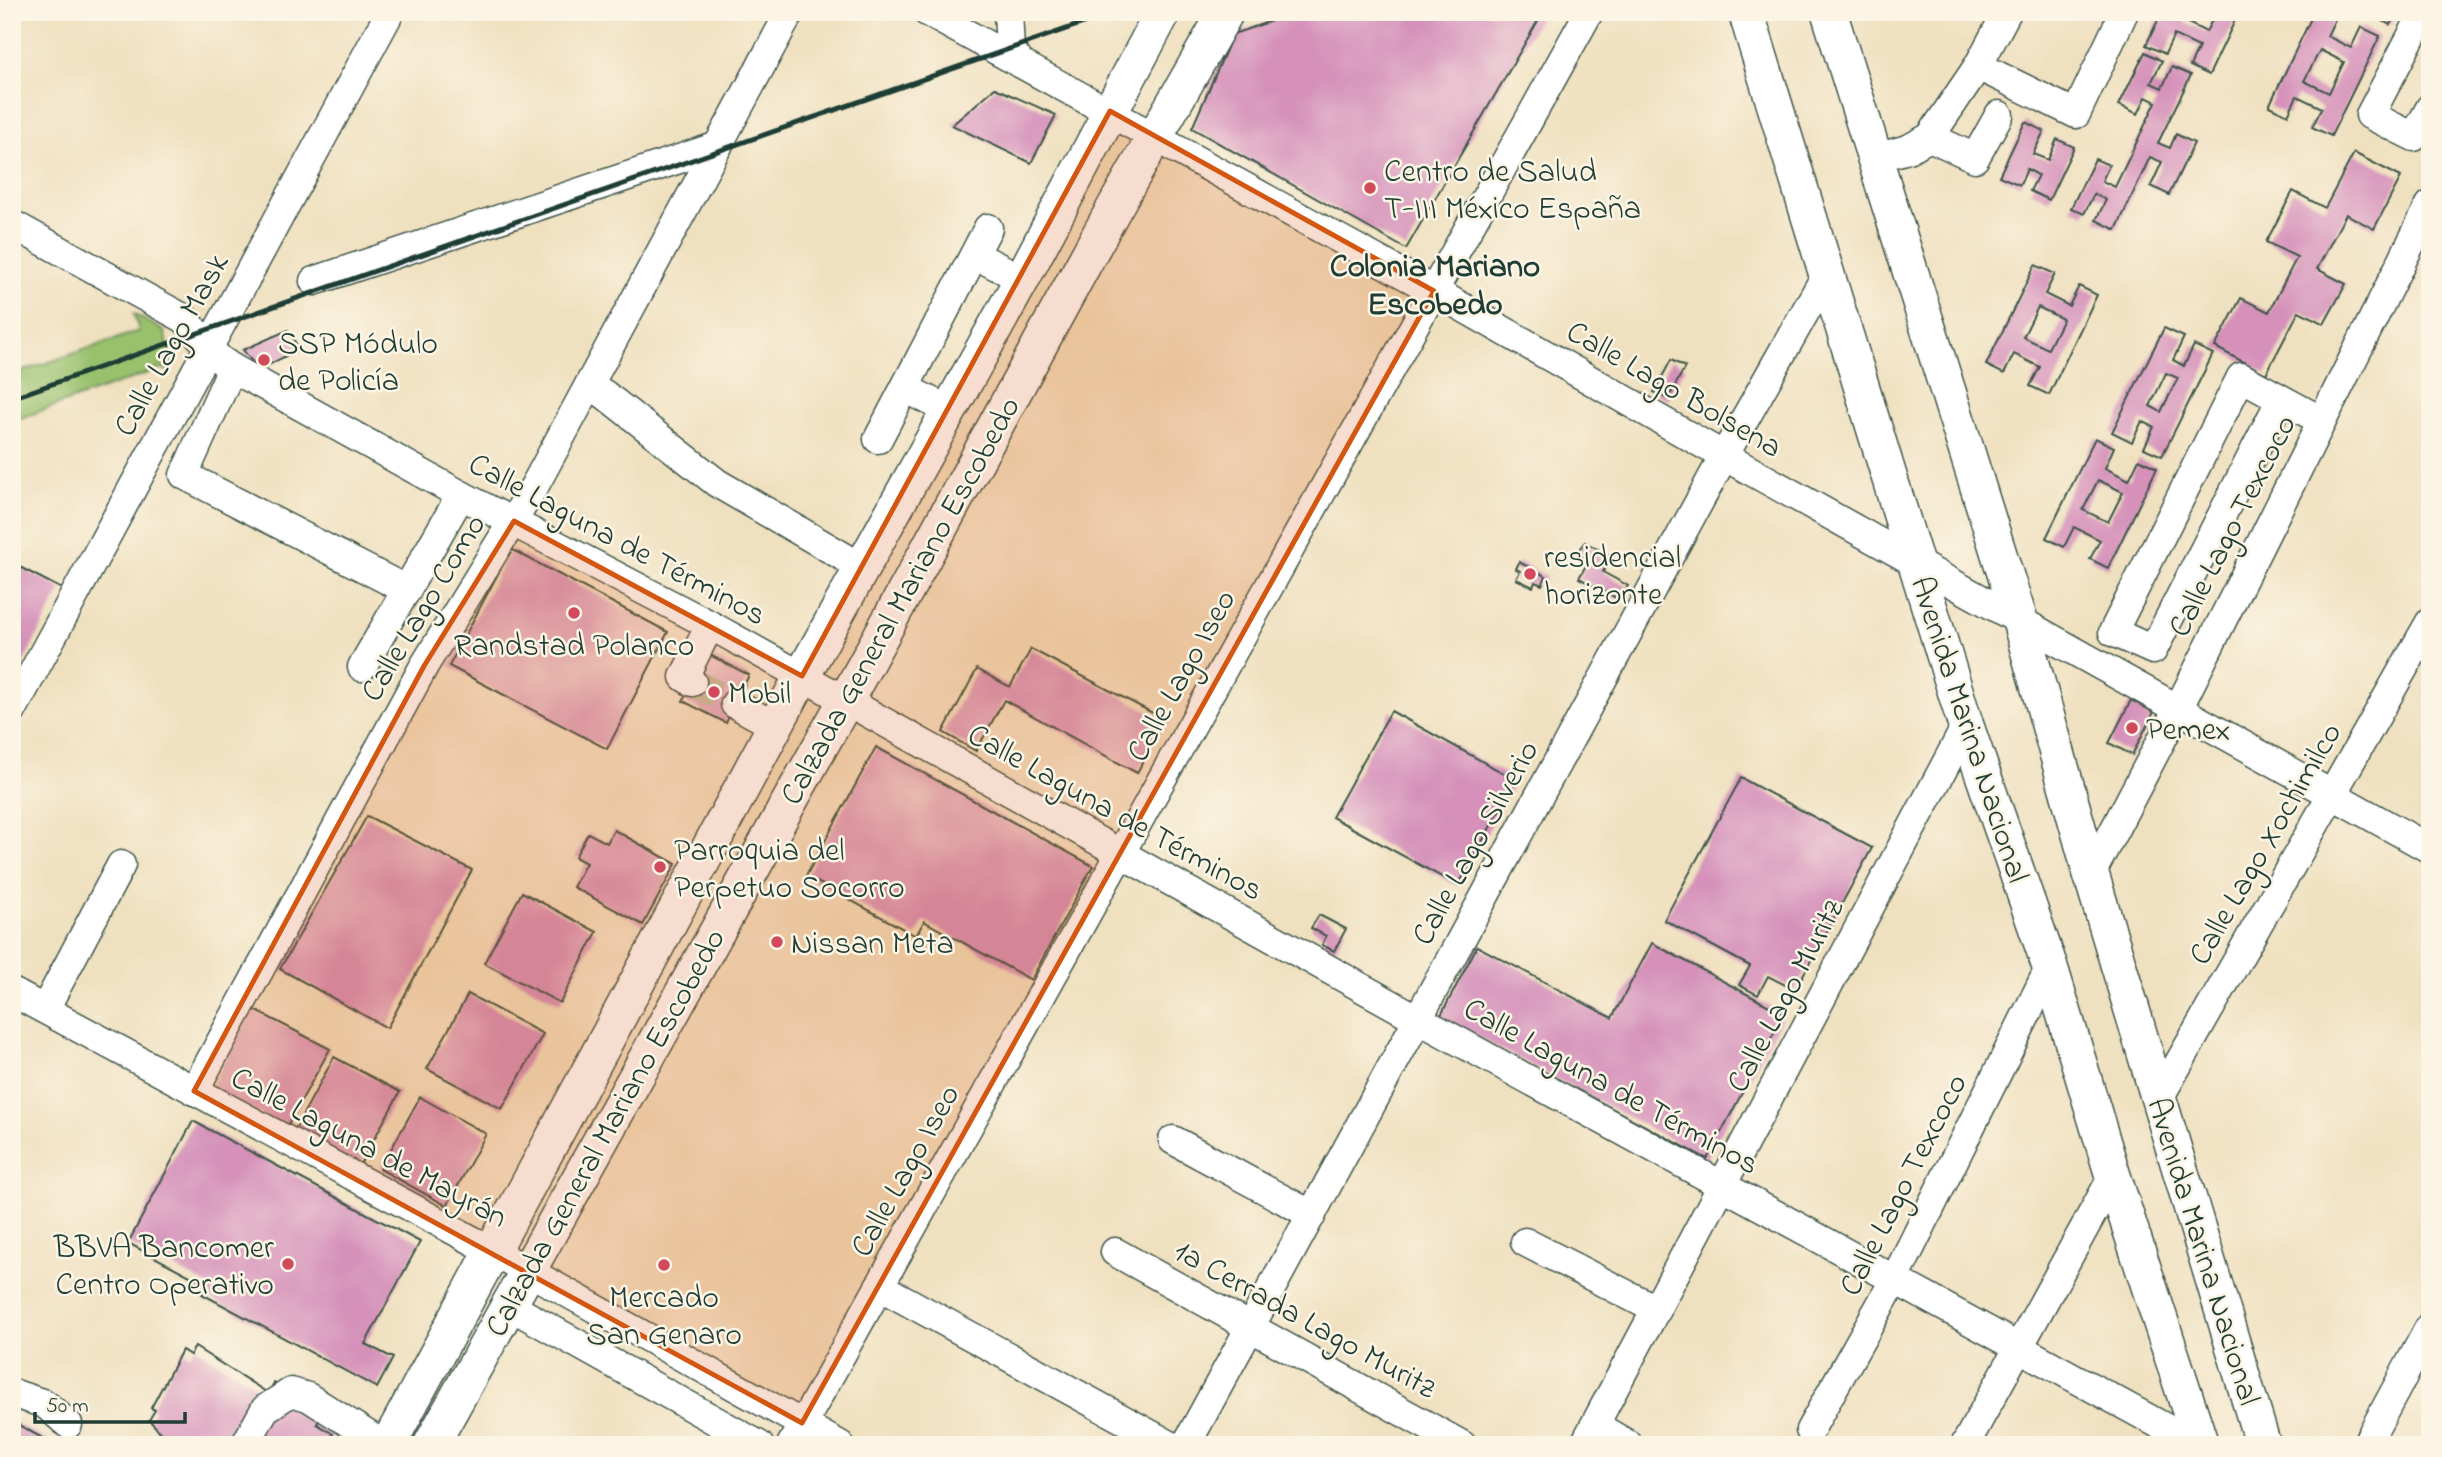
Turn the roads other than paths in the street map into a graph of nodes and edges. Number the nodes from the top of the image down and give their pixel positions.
1 (390, 12) edge
2 (790, 12) edge
3 (927, 12) edge
4 (1008, 12) edge
5 (1163, 12) edge
6 (1226, 12) edge
7 (1589, 12) edge
8 (1746, 12) edge
9 (1829, 12) edge
10 (2007, 12) edge
11 (2124, 12) edge
12 (2424, 12) edge
13 (1019, 61) junction
14 (1978, 65) junction
15 (2430, 108) edge
16 (1110, 111) junction
17 (1999, 115) dead end
18 (1154, 136) junction
19 (1930, 137) junction
20 (718, 146) junction
21 (1875, 158) junction
22 (2430, 205) edge
23 (12, 224) edge
24 (988, 228) dead end
25 (975, 255) junction
26 (1826, 275) junction
27 (1023, 279) junction
28 (314, 281) dead end
29 (1434, 291) junction
30 (208, 345) junction
31 (232, 368) junction
32 (589, 385) junction
33 (905, 388) junction
34 (2281, 399) junction
35 (950, 411) junction
36 (2322, 421) junction
37 (877, 439) dead end
38 (1724, 456) junction
39 (461, 495) junction
40 (514, 521) junction
41 (1916, 562) junction
42 (863, 568) junction
43 (407, 590) junction
44 (2020, 621) junction
45 (2430, 622) edge
46 (710, 625) junction
47 (362, 667) dead end
48 (802, 676) junction
49 (692, 682) dead end
50 (846, 700) junction
51 (735, 704) tunnel mouth
52 (2178, 709) junction
53 (12, 711) edge
54 (775, 726) junction
55 (1966, 726) junction
56 (2331, 795) junction
57 (2430, 849) edge
58 (1120, 853) junction
59 (121, 865) dead end
60 (2091, 874) junction
61 (2050, 967) junction
62 (12, 992) edge
63 (45, 1009) junction
64 (1418, 1018) junction
65 (194, 1091) junction
66 (2160, 1098) junction
67 (1173, 1140) dead end
68 (2113, 1176) junction
69 (1724, 1185) junction
70 (1312, 1215) junction
71 (1525, 1242) dead end
72 (494, 1252) junction
73 (1115, 1252) dead end
74 (527, 1270) junction
75 (1895, 1279) junction
76 (879, 1286) junction
77 (508, 1305) junction
78 (1657, 1310) junction
79 (2430, 1326) edge
80 (1252, 1328) junction
81 (2019, 1346) junction
82 (699, 1366) junction
83 (12, 1392) edge
84 (680, 1400) junction
85 (68, 1424) dead end
86 (1810, 1430) dead end
87 (796, 1434) edge
88 (1589, 1435) edge
89 (245, 1445) edge
90 (386, 1445) edge
91 (431, 1445) edge
92 (759, 1445) edge
93 (840, 1445) edge
94 (1170, 1445) edge
95 (1186, 1445) edge
96 (1462, 1445) edge
97 (1629, 1445) edge
98 (1965, 1445) edge
99 (2199, 1445) edge
100 (2263, 1445) edge
101 (2367, 1445) edge

1 - 30 street, Calle Lago Mask
2 - 20 street, Calle Lago Como
3 - 13 street, Calle Lago Bolsena
4 - 13 street
5 - 16 main road, Calzada General Mariano Escobedo
6 - 18 main road, Calzada General Mariano Escobedo
7 - 29 street, Calle Lago Iseo
8 - 26 main road, Avenida Marina Nacional
9 - 21 main road, Avenida Marina Nacional
10 - 14 street
11 - 14 street
12 - 15 street
13 - 16 street, Calle Lago Bolsena
14 - 19 street
16 - 18 street, Calle Lago Bolsena
16 - 27 main road, Calzada General Mariano Escobedo
17 - 19 street
18 - 29 street, Calle Lago Bolsena
18 - 50 main road, Calzada General Mariano Escobedo
19 - 21 street
20 - 28 street
20 - 32 street, Calle Lago Como
21 - 44 main road, Avenida Marina Nacional
22 - 36 street, Calle Lago Texcoco
23 - 30 street, Calle Laguna de Términos
24 - 25 street
25 - 27 street
25 - 33 street
26 - 38 street, Calle Lago Silverio
26 - 41 main road, Avenida Marina Nacional
27 - 35 main road, Calzada General Mariano Escobedo
29 - 38 street, Calle Lago Bolsena
29 - 58 street, Calle Lago Iseo
30 - 31 street, Calle Laguna de Términos
30 - 53 street, Calle Lago Mask
31 - 39 street, Calle Laguna de Términos
31 - 43 street
32 - 40 street, Calle Lago Como
32 - 42 street
33 - 35 street
33 - 37 street
34 - 34 street
34 - 36 street
35 - 42 main road, Calzada General Mariano Escobedo
36 - 52 street, Calle Lago Texcoco
38 - 41 street, Calle Lago Bolsena
38 - 64 street, Calle Lago Silverio
39 - 40 street, Calle Laguna de Términos
39 - 43 street
40 - 46 street, Calle Laguna de Términos
40 - 65 street, Calle Lago Como
41 - 44 street, Calle Lago Bolsena
41 - 55 main road, Avenida Marina Nacional
42 - 48 main road, Calzada General Mariano Escobedo
43 - 47 street
44 - 52 street, Calle Lago Bolsena
44 - 60 main road, Avenida Marina Nacional
45 - 56 street, Calle Lago Xochimilco
46 - 48 street, Calle Laguna de Términos
46 - 49 street
48 - 50 street, Calle Laguna de Términos
48 - 54 main road, Calzada General Mariano Escobedo
50 - 58 street, Calle Laguna de Términos
50 - 74 main road, Calzada General Mariano Escobedo
51 - 54 street
52 - 56 street, Calle Lago Bolsena
52 - 60 street, Calle Lago Texcoco
54 - 72 main road, Calzada General Mariano Escobedo
55 - 61 main road, Avenida Marina Nacional
55 - 69 street, Calle Lago Muritz
56 - 57 street, Calle Lago Bolsena
56 - 66 street, Calle Lago Xochimilco
58 - 64 street, Calle Laguna de Términos
58 - 76 street, Calle Lago Iseo
59 - 63 street
60 - 66 main road, Avenida Marina Nacional
61 - 68 main road, Avenida Marina Nacional
61 - 75 street, Calle Lago Texcoco
62 - 63 street, Calle Laguna de Mayrán
63 - 65 street, Calle Laguna de Mayrán
64 - 69 street, Calle Laguna de Términos
64 - 70 street, Calle Lago Silverio
65 - 72 street, Calle Laguna de Mayrán
66 - 100 main road, Avenida Marina Nacional
67 - 70 street
68 - 81 street
68 - 99 main road, Avenida Marina Nacional
69 - 75 street, Calle Laguna de Términos
69 - 78 street, Calle Lago Muritz
70 - 80 street, Calle Lago Silverio
71 - 78 street
72 - 74 street, Calle Laguna de Mayrán
72 - 90 main road, Calzada General Mariano Escobedo
73 - 80 street, 1a Cerrada Lago Muritz
74 - 77 main road, Calzada General Mariano Escobedo
74 - 82 street, Calle Laguna de Mayrán
75 - 81 street, Calle Laguna de Términos
75 - 86 street, Calle Lago Texcoco
76 - 87 street, Calle Lago Iseo
76 - 94 street
77 - 84 street
77 - 91 main road, Calzada General Mariano Escobedo
78 - 88 street, Calle Lago Muritz
79 - 101 street
80 - 95 street, Calle Lago Silverio
80 - 96 street, 1a Cerrada Lago Muritz
81 - 98 street
81 - 99 street, Calle Laguna de Términos
82 - 84 street
82 - 87 street, Calle Laguna de Mayrán
83 - 85 street
84 - 92 street
87 - 93 street, Calle Laguna de Mayrán
88 - 97 street
89 - 90 street

